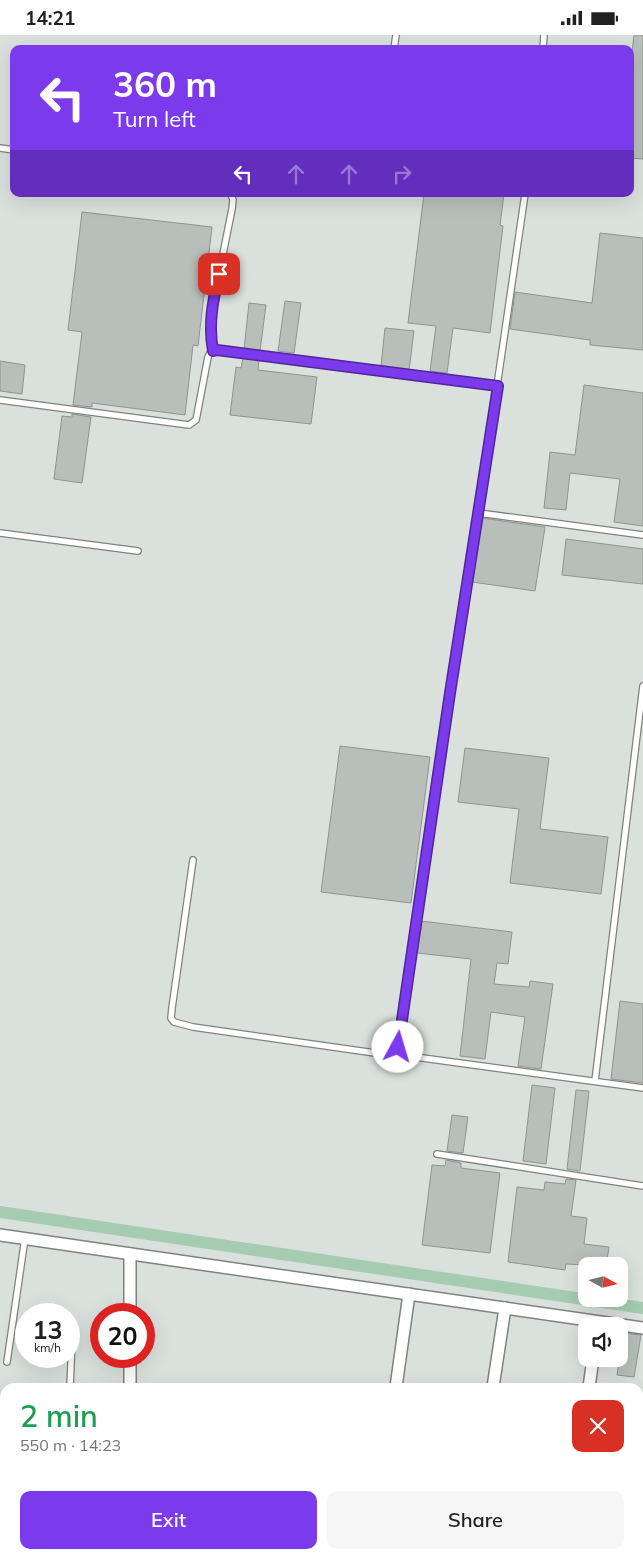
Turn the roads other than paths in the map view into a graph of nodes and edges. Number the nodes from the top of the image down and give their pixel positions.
1 (232, 197) edge
2 (525, 197) edge
3 (213, 351) junction
4 (498, 386) junction
5 (0, 400) edge
6 (479, 513) junction
7 (0, 533) edge
8 (643, 535) edge
9 (138, 551) dead end
10 (643, 687) edge
11 (193, 860) dead end
12 (401, 1052) junction
13 (595, 1081) junction
14 (643, 1088) edge
15 (437, 1154) dead end
16 (643, 1186) edge
17 (0, 1235) edge
18 (25, 1239) junction
19 (130, 1254) junction
20 (409, 1294) junction
21 (130, 1303) edge
22 (505, 1308) junction
23 (578, 1321) edge
24 (628, 1327) edge
25 (643, 1328) edge
26 (7, 1362) dead end
27 (592, 1367) edge
28 (71, 1368) edge
29 (130, 1368) edge
30 (70, 1383) edge
31 (130, 1383) edge
32 (397, 1383) edge
33 (494, 1383) edge
34 (589, 1383) edge

1 - 3 lane
2 - 4 lane
3 - 4 lane
3 - 5 lane
4 - 6 lane
6 - 8 lane
6 - 12 lane
7 - 9 lane
10 - 13 lane
11 - 12 lane
12 - 13 lane
13 - 14 lane
15 - 16 lane
17 - 18 street
18 - 19 street
18 - 26 lane
19 - 20 street
19 - 21 street
20 - 22 street
20 - 32 street
22 - 23 street
22 - 33 street
24 - 25 street
27 - 34 street
28 - 30 lane
29 - 31 street

